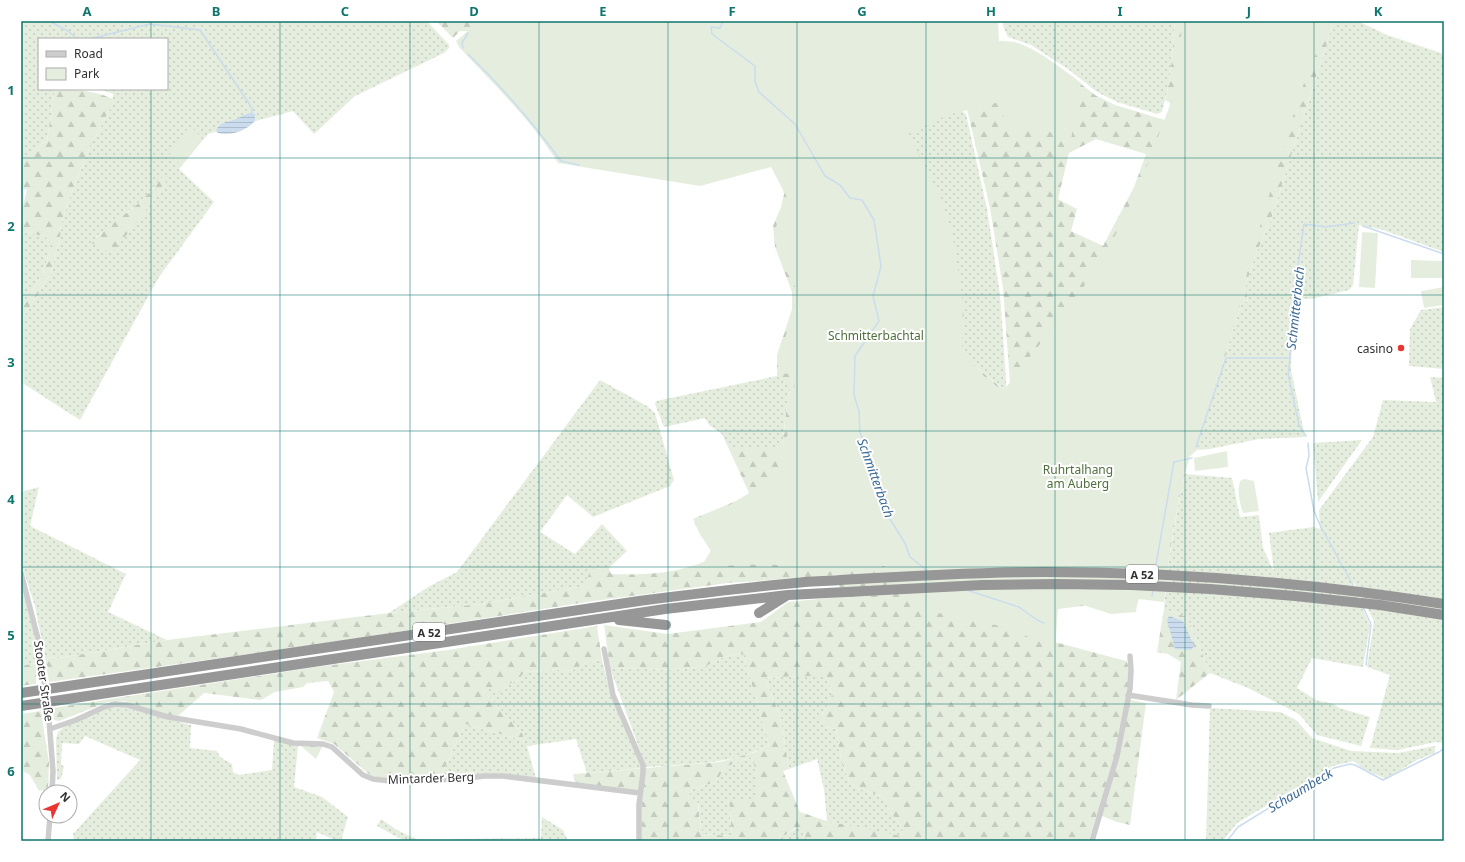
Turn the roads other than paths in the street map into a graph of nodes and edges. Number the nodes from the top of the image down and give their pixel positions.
1 (21, 573) edge
2 (788, 595) junction
3 (1444, 604) edge
4 (759, 613) dead end
5 (1444, 615) edge
6 (603, 618) junction
7 (666, 625) dead end
8 (604, 649) dead end
9 (1130, 656) dead end
10 (21, 693) edge
11 (1128, 695) junction
12 (21, 706) edge
13 (1209, 706) dead end
14 (50, 729) junction
15 (52, 784) edge
16 (640, 793) junction
17 (49, 824) edge
18 (48, 841) edge
19 (639, 841) edge
20 (1092, 841) edge

1 - 14 street, Stooter Straße, bridge
2 - 4 highway
2 - 5 highway, A 52
2 - 6 highway, A 52
3 - 10 highway, A 52
6 - 7 highway
6 - 12 highway, A 52
8 - 16 street
9 - 11 street
11 - 13 street
11 - 20 street
14 - 15 street, Stooter Straße
14 - 16 street, Mintarder Berg
16 - 19 street
17 - 18 street

